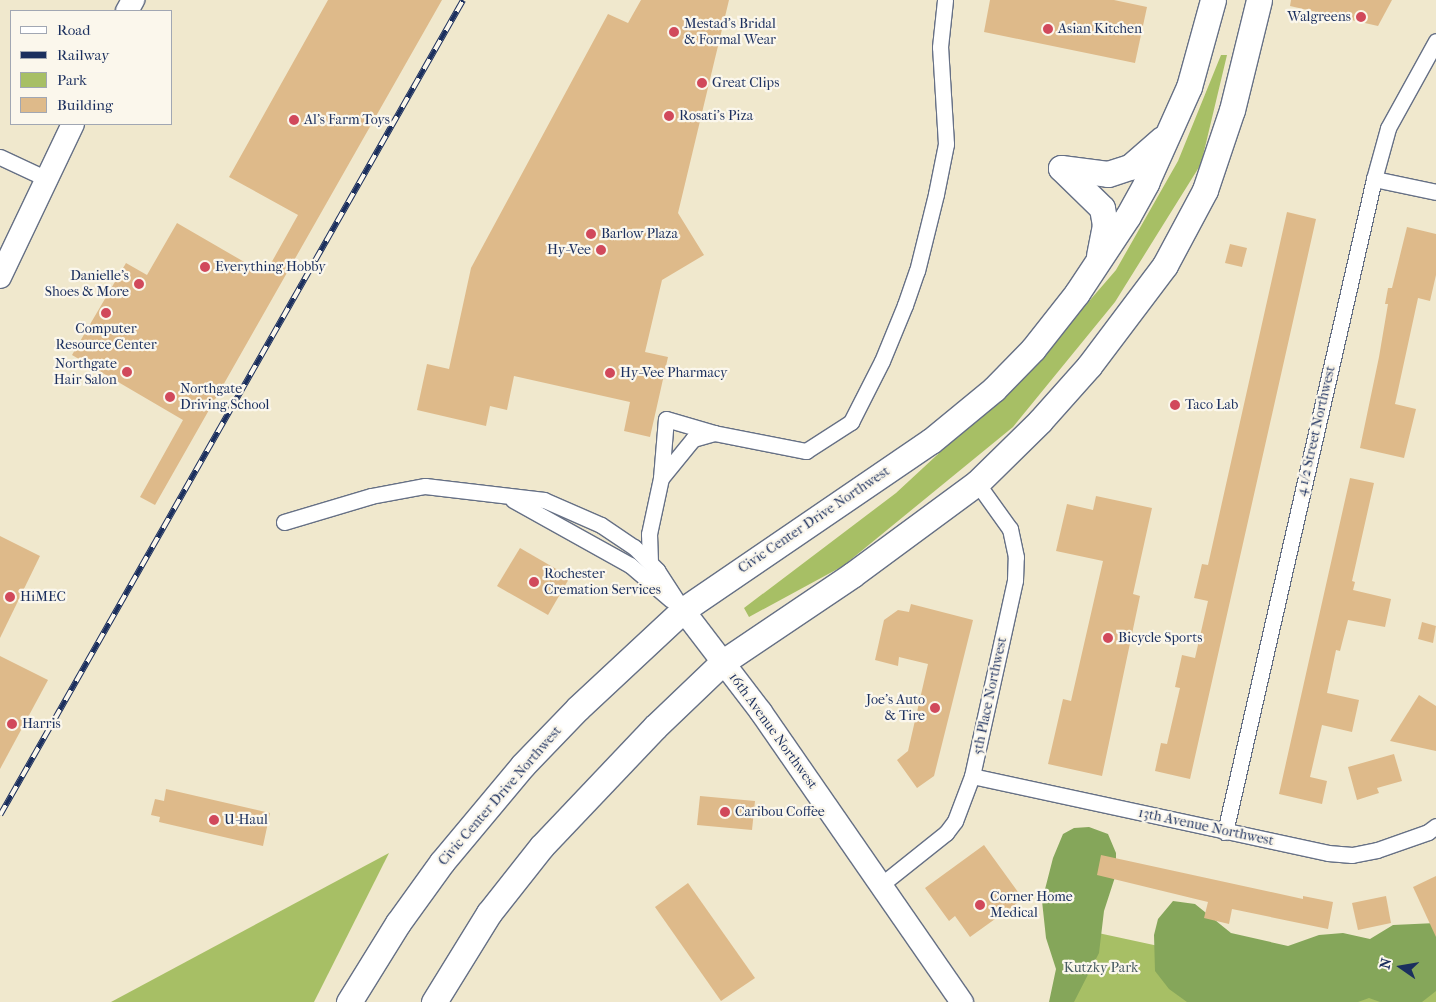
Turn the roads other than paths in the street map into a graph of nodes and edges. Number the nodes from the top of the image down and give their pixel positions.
1 (1212, 0) edge
2 (1259, 0) edge
3 (944, 3) edge
4 (1436, 41) edge
5 (73, 125) edge
6 (1170, 133) junction
7 (0, 157) edge
8 (47, 179) junction
9 (1374, 179) junction
10 (1436, 192) edge
11 (1098, 262) junction
12 (0, 277) edge
13 (714, 433) junction
14 (661, 478) junction
15 (977, 483) junction
16 (507, 497) junction
17 (284, 522) dead end
18 (650, 562) junction
19 (683, 610) junction
20 (723, 662) junction
21 (972, 776) junction
22 (1436, 826) edge
23 (1225, 832) junction
24 (882, 884) junction
25 (349, 1002) edge
26 (434, 1002) edge
27 (962, 1002) edge

1 - 6 main road, Civic Center Drive Northwest
2 - 15 main road
3 - 13 street
4 - 9 street, 4 1/2 Street Northwest
5 - 8 street
6 - 11 main road, Civic Center Drive Northwest
6 - 11 main road
7 - 8 street
8 - 12 street
9 - 10 street
9 - 23 street, 4 1/2 Street Northwest
11 - 19 main road, Civic Center Drive Northwest
13 - 14 street
13 - 14 street
14 - 18 street
15 - 20 main road
15 - 21 street, 5th Place Northwest
16 - 17 street, 16th Avenue Northwest
16 - 18 street, 16th Avenue Northwest
16 - 19 street, 16th Avenue Northwest
18 - 19 street, 16th Avenue Northwest
19 - 20 street, 16th Avenue Northwest
19 - 25 main road, Civic Center Drive Northwest
20 - 24 street, 16th Avenue Northwest
20 - 26 main road
21 - 23 street, 13th Avenue Northwest
21 - 24 street, 5th Place Northwest
22 - 23 street, 13th Avenue Northwest
24 - 27 street, 16th Avenue Northwest

